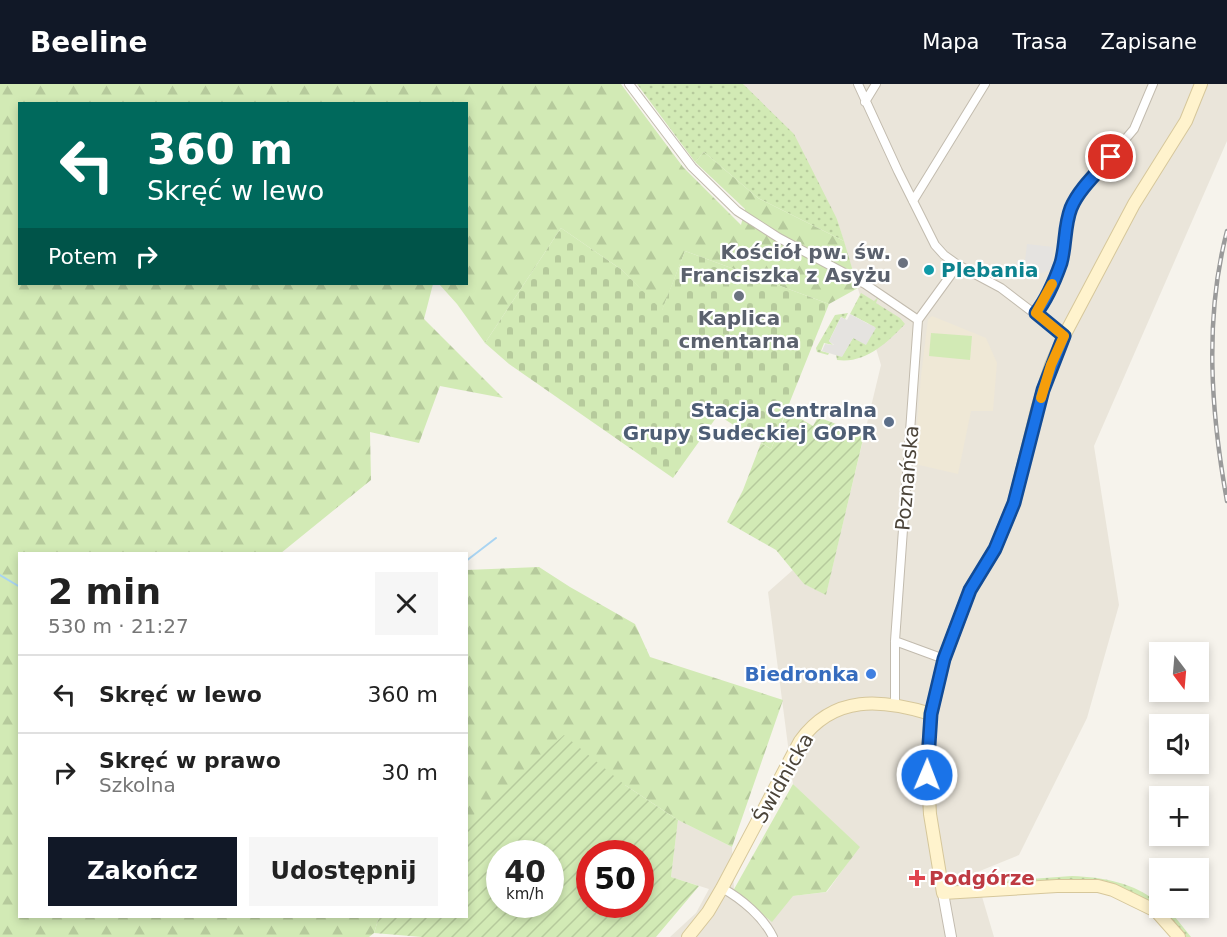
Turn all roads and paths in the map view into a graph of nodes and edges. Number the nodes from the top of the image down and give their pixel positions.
1 (629, 84) edge
2 (858, 84) edge
3 (876, 84) edge
4 (985, 84) edge
5 (1154, 84) edge
6 (1202, 84) edge
7 (865, 102) junction
8 (913, 201) junction
9 (958, 265) junction
10 (1036, 313) junction
11 (918, 321) junction
12 (1064, 336) junction
13 (895, 641) junction
14 (944, 659) junction
15 (895, 704) junction
16 (931, 714) junction
17 (722, 888) junction
18 (943, 893) junction
19 (688, 937) edge
20 (773, 937) edge
21 (951, 937) edge
22 (1179, 937) edge

1 - 11 street
2 - 7 street
3 - 7 street
4 - 8 street
5 - 10 street
6 - 12 main road
7 - 8 street
8 - 9 street
9 - 10 street
9 - 11 street
10 - 12 street
11 - 13 street, Poznańska
12 - 14 main road
13 - 14 street
13 - 15 street, Poznańska
14 - 16 main road
15 - 16 main road, Świdnicka
15 - 17 main road, Świdnicka
16 - 18 main road
17 - 19 main road, Świdnicka
17 - 20 street
18 - 21 street
18 - 22 main road

